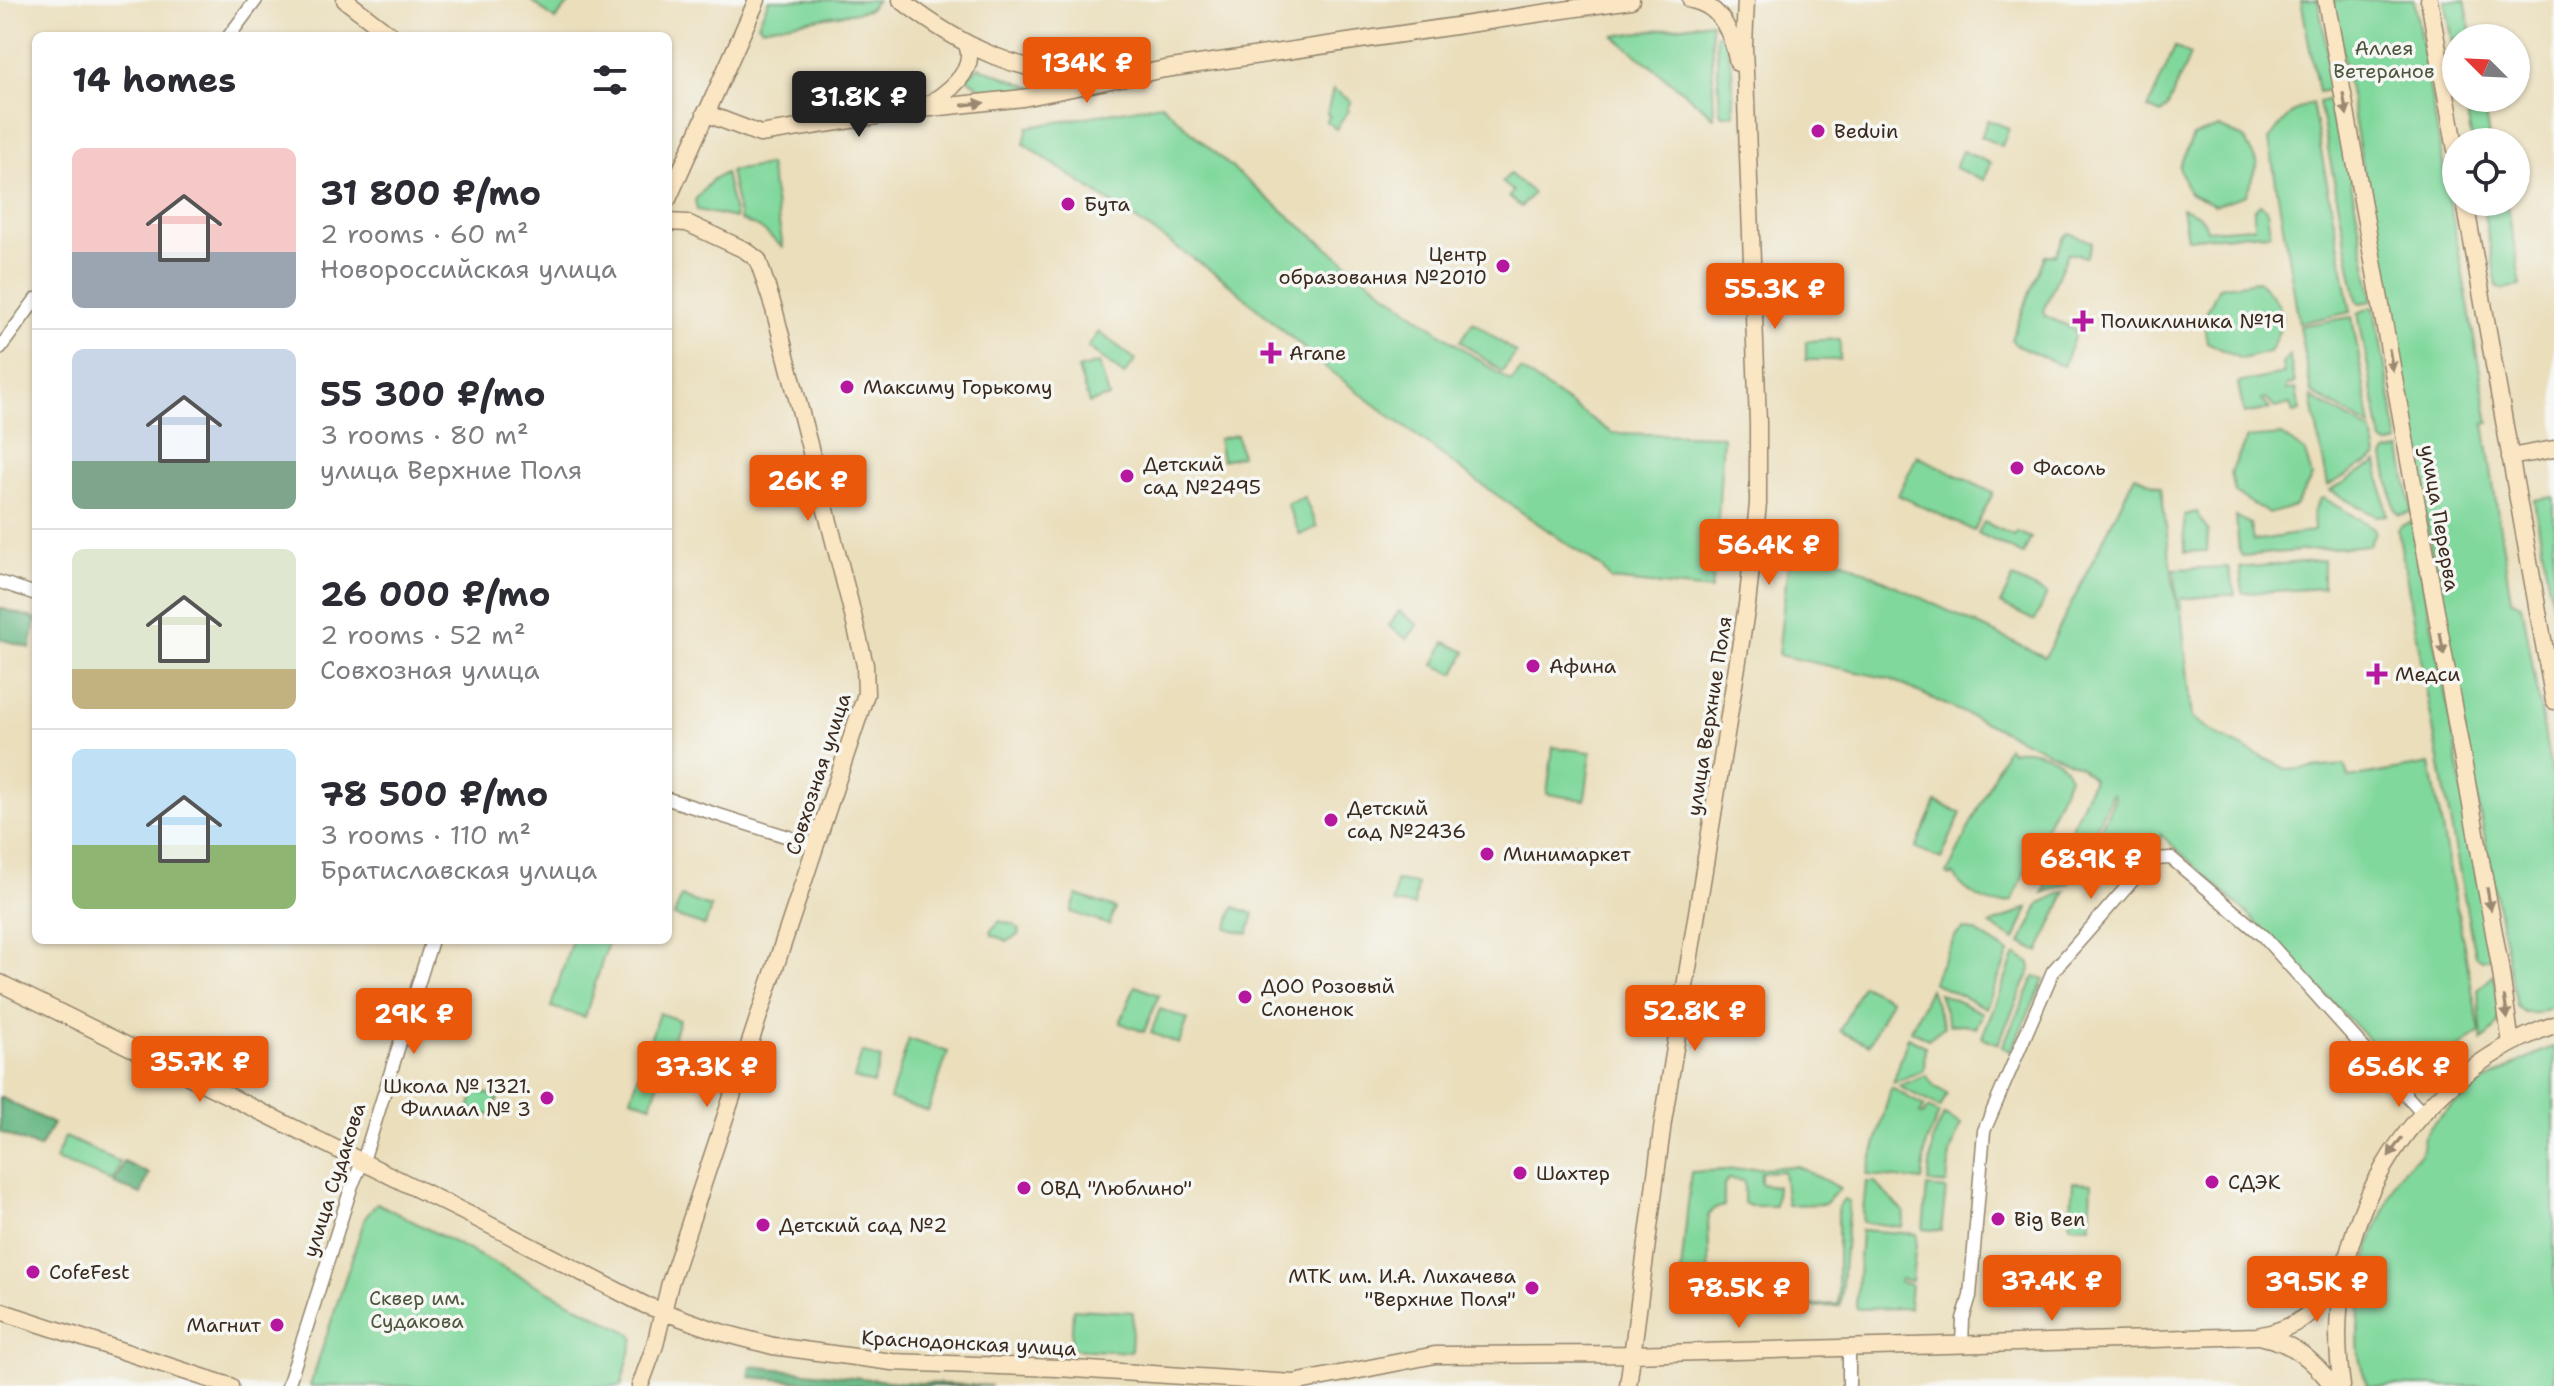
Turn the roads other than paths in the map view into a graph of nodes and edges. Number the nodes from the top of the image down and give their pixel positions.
1 (256, 0) edge
2 (345, 0) edge
3 (757, 0) edge
4 (901, 0) edge
5 (1631, 0) edge
6 (1691, 0) edge
7 (1746, 0) edge
8 (2326, 0) edge
9 (2429, 0) edge
10 (232, 32) edge
11 (387, 32) edge
12 (967, 45) junction
13 (1144, 73) junction
14 (1745, 95) junction
15 (922, 109) junction
16 (705, 113) junction
17 (2452, 128) edge
18 (672, 190) edge
19 (2467, 216) edge
20 (672, 222) edge
21 (32, 304) edge
22 (0, 348) edge
23 (2554, 449) edge
24 (2510, 457) junction
25 (0, 582) edge
26 (32, 593) edge
27 (2549, 649) edge
28 (2554, 701) edge
29 (672, 800) edge
30 (817, 846) junction
31 (431, 944) edge
32 (0, 983) edge
33 (2550, 1026) edge
34 (2511, 1044) junction
35 (2422, 1113) junction
36 (363, 1161) junction
37 (2345, 1262) junction
38 (0, 1311) edge
39 (663, 1311) junction
40 (2257, 1336) junction
41 (1962, 1345) junction
42 (1849, 1346) junction
43 (1631, 1354) junction
44 (230, 1386) edge
45 (288, 1386) edge
46 (640, 1386) edge
47 (1628, 1386) edge
48 (1849, 1386) edge
49 (2333, 1386) edge
50 (2342, 1386) edge

1 - 10 street
2 - 11 main road
3 - 16 main road
4 - 12 main road
5 - 13 main road
6 - 14 main road
7 - 14 main road, улица Верхние Поля
8 -> 34 main road, улица Перерва
9 - 17 main road
12 - 13 main road
12 - 15 main road
15 -> 13 main road
14 - 43 main road, улица Верхние Поля
15 - 16 main road
16 - 18 main road
19 - 24 main road
20 - 30 main road, Совхозная улица
21 - 22 street
23 - 24 main road
24 - 27 main road
25 - 26 street
27 - 28 main road
29 - 30 street
30 - 39 main road, Совхозная улица
31 - 36 street, улица Судакова
32 - 36 main road, Краснодонская улица
33 - 34 main road
34 - 35 main road
35 -> 37 main road
35 - 41 street
36 - 39 main road, Краснодонская улица
36 - 45 street, улица Судакова
37 - 40 main road
37 - 50 main road
38 - 44 main road
39 - 43 main road, Краснодонская улица
39 - 46 main road, Совхозная улица
40 - 41 main road, Краснодонская улица
40 - 49 main road
41 - 42 main road, Краснодонская улица
42 - 43 main road, Краснодонская улица
42 - 48 street
43 - 47 main road, улица Верхние Поля

